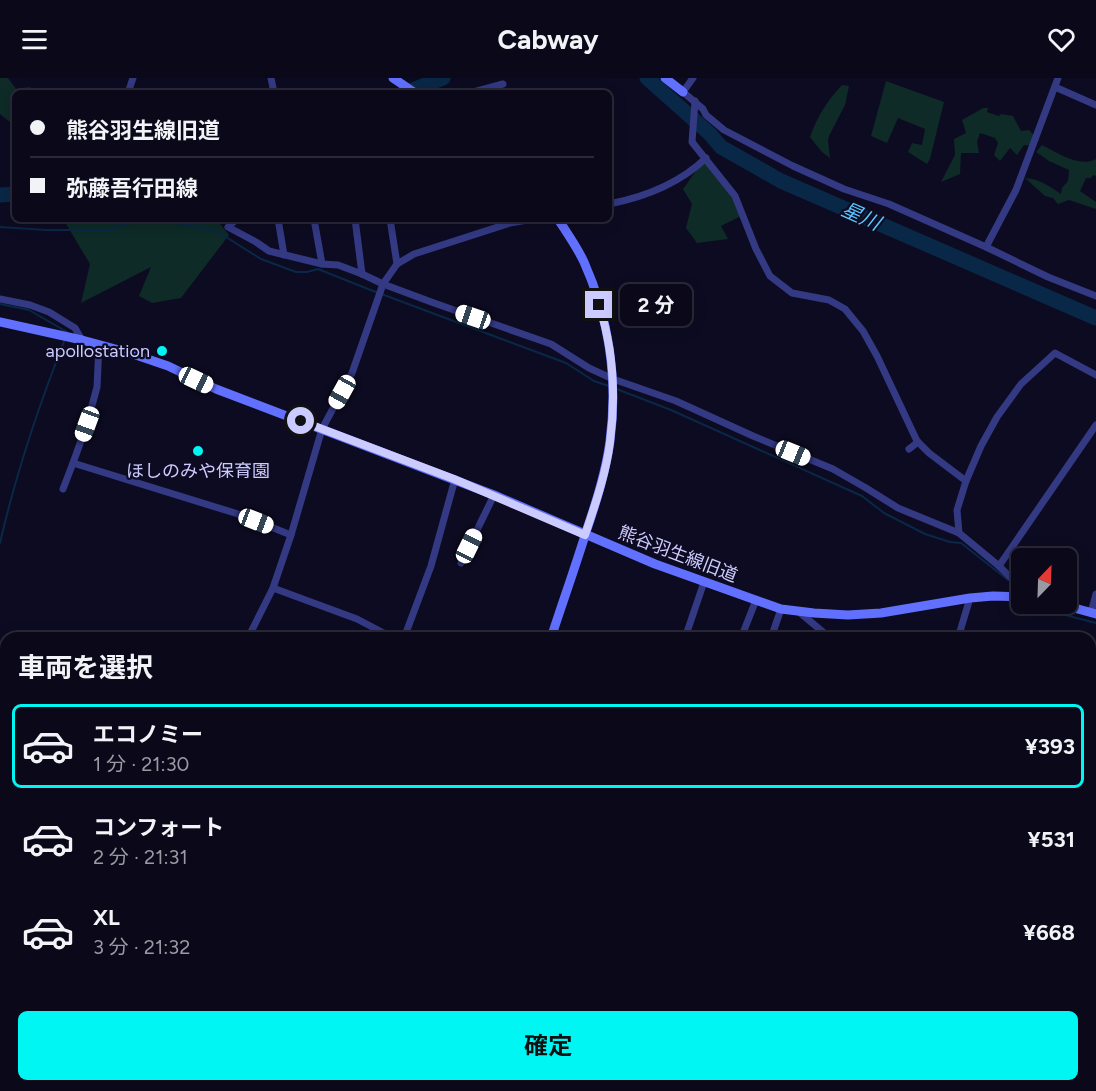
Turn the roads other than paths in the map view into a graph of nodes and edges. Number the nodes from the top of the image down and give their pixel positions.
1 (393, 78) edge
2 (665, 78) edge
3 (693, 78) edge
4 (1058, 78) edge
5 (503, 84) dead end
6 (1054, 87) junction
7 (411, 90) edge
8 (481, 90) edge
9 (683, 92) junction
10 (695, 101) junction
11 (1096, 105) edge
12 (706, 158) junction
13 (612, 203) edge
14 (234, 222) edge
15 (278, 222) edge
16 (315, 222) edge
17 (355, 222) edge
18 (390, 222) edge
19 (519, 222) edge
20 (560, 222) edge
21 (986, 247) junction
22 (284, 255) junction
23 (322, 264) junction
24 (397, 264) junction
25 (362, 274) junction
26 (383, 284) junction
27 (1096, 296) edge
28 (0, 299) edge
29 (0, 322) edge
30 (82, 340) junction
31 (99, 345) junction
32 (1096, 375) edge
33 (613, 378) junction
34 (1096, 425) edge
35 (322, 429) junction
36 (918, 442) junction
37 (909, 449) dead end
38 (72, 463) junction
39 (454, 479) junction
40 (966, 482) junction
41 (63, 489) dead end
42 (494, 495) junction
43 (959, 533) junction
44 (291, 535) junction
45 (585, 535) junction
46 (461, 563) dead end
47 (999, 566) junction
48 (1011, 578) edge
49 (704, 582) junction
50 (273, 588) junction
51 (1096, 594) edge
52 (1011, 597) edge
53 (970, 598) junction
54 (756, 600) junction
55 (781, 609) junction
56 (1077, 609) edge
57 (798, 611) junction
58 (1094, 614) edge
59 (251, 632) edge
60 (382, 632) edge
61 (406, 632) edge
62 (553, 632) edge
63 (687, 632) edge
64 (743, 632) edge
65 (773, 632) edge
66 (823, 632) edge
67 (960, 632) edge

1 - 7 street
2 - 9 street
3 - 9 street
4 - 6 street
5 - 8 street
6 - 11 street
6 - 21 street
9 - 10 street
10 - 12 street
10 - 21 street
12 - 13 street
12 - 36 street
14 - 22 street
15 - 22 street
16 - 23 street
17 - 25 street
18 - 24 street
19 - 24 street
20 - 33 street
21 - 27 street
22 - 23 street
23 - 25 street
24 - 26 street
25 - 26 street
26 - 33 street
26 - 35 street
28 - 30 street
29 - 30 street, 熊谷羽生線旧道
30 - 31 street, 熊谷羽生線旧道
31 - 35 street, 熊谷羽生線旧道
31 - 38 street
32 - 40 street
33 - 43 street
33 - 45 street
34 - 47 street
35 - 39 street, 熊谷羽生線旧道
35 - 44 street
36 - 37 street
36 - 40 street
38 - 41 street
38 - 44 street
39 - 42 street, 熊谷羽生線旧道
39 - 61 street
40 - 43 street
42 - 45 street, 熊谷羽生線旧道
42 - 46 street
43 - 47 street
44 - 50 street
45 - 49 street, 熊谷羽生線旧道
45 - 62 street
47 - 48 street
49 - 54 street, 熊谷羽生線旧道
49 - 63 street
50 - 59 street
50 - 60 street
51 - 58 street
52 - 53 street, 熊谷羽生線旧道
53 - 57 street, 熊谷羽生線旧道
53 - 67 street
54 - 55 street, 熊谷羽生線旧道
54 - 64 street
55 - 57 street, 熊谷羽生線旧道
55 - 65 street
56 - 58 street
57 - 66 street

